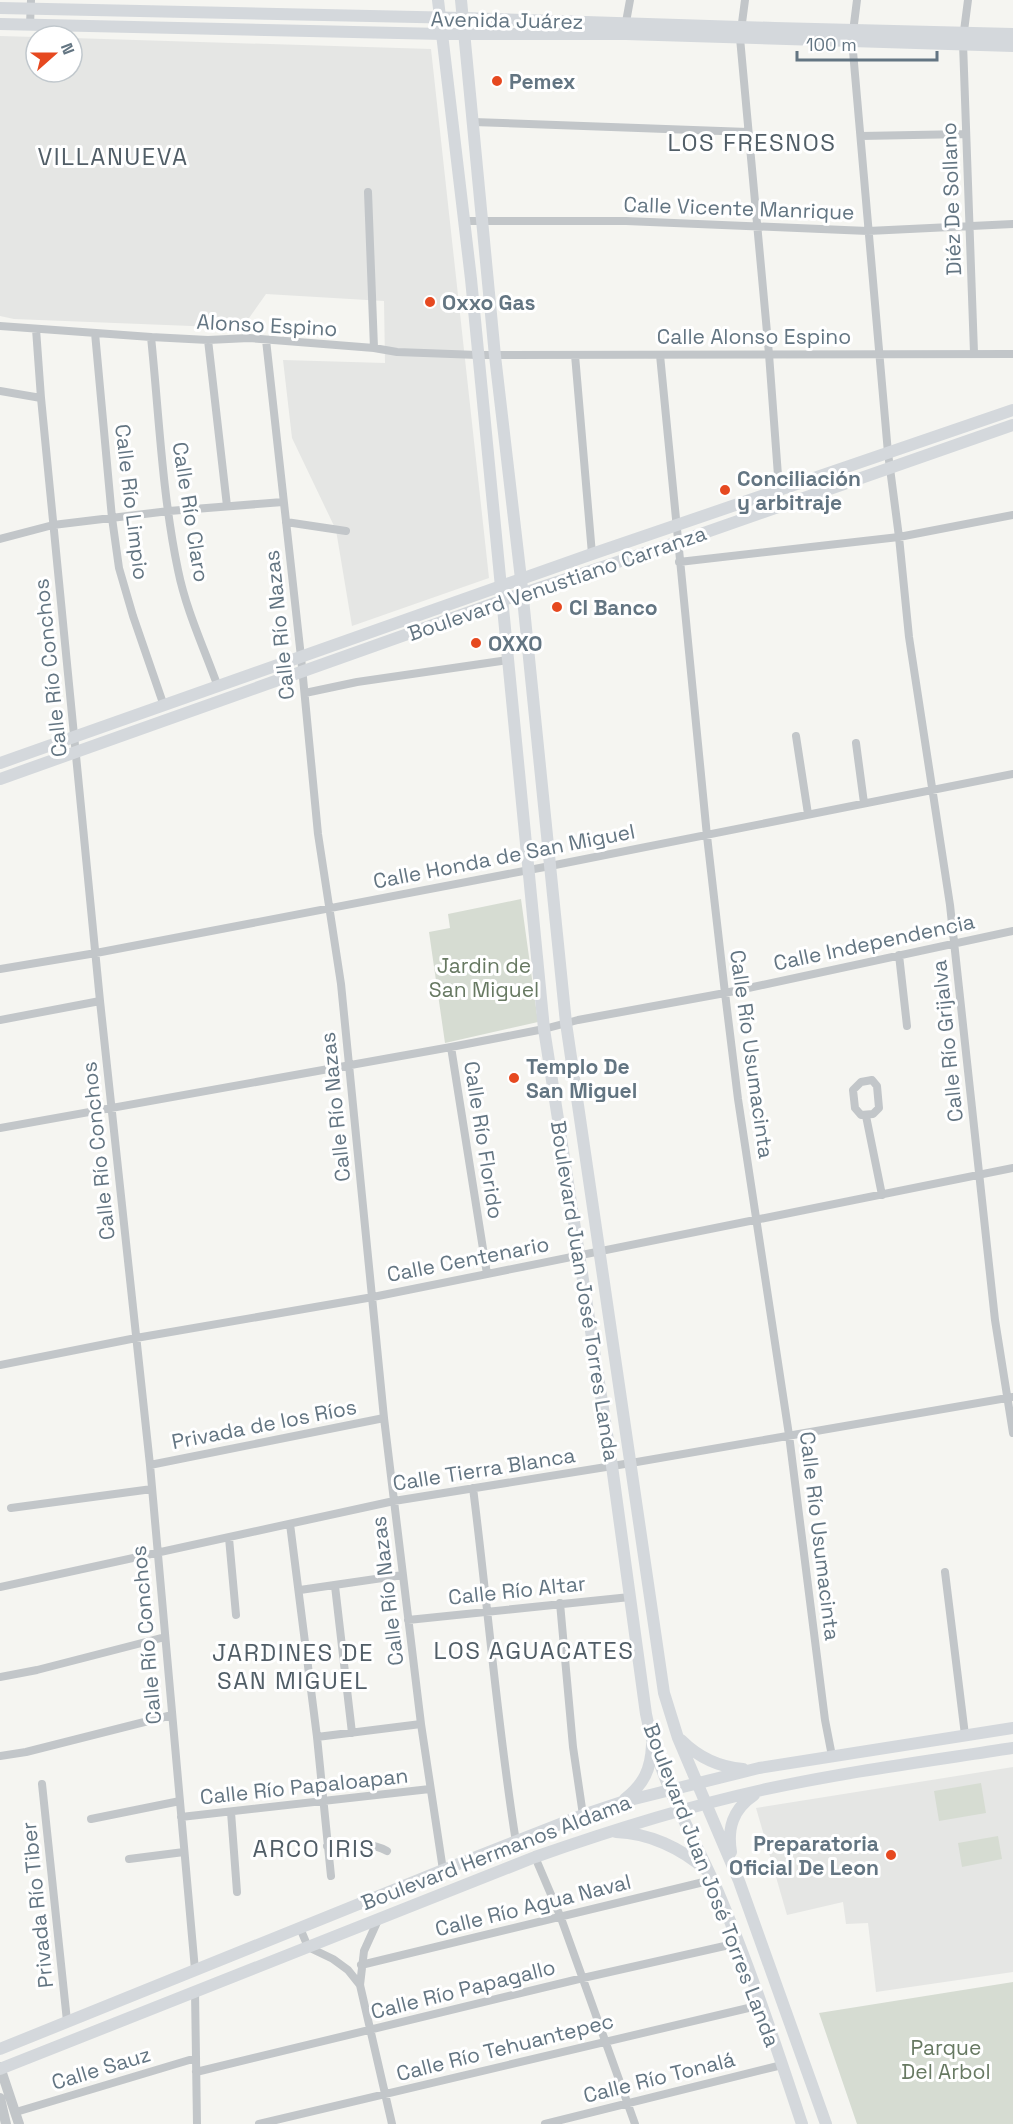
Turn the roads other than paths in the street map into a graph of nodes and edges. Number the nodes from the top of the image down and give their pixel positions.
1 (438, 0) edge
2 (461, 0) edge
3 (630, 0) edge
4 (745, 0) edge
5 (857, 0) edge
6 (968, 0) edge
7 (31, 4) edge
8 (0, 8) edge
9 (440, 18) junction
10 (463, 18) junction
11 (626, 22) junction
12 (0, 24) edge
13 (30, 24) edge
14 (24, 25) edge
15 (84, 26) edge
16 (741, 32) junction
17 (442, 33) junction
18 (465, 33) junction
19 (1013, 33) edge
20 (852, 35) junction
21 (963, 37) junction
22 (1013, 46) edge
23 (473, 122) junction
24 (748, 132) junction
25 (966, 134) junction
26 (861, 136) junction
27 (368, 192) dead end
28 (464, 220) junction
29 (483, 220) junction
30 (1013, 224) edge
31 (970, 226) junction
32 (757, 228) junction
33 (868, 231) junction
34 (0, 326) edge
35 (36, 329) junction
36 (95, 333) junction
37 (151, 337) junction
38 (208, 340) junction
39 (266, 340) junction
40 (374, 348) junction
41 (660, 354) junction
42 (769, 354) junction
43 (879, 354) junction
44 (974, 354) junction
45 (1013, 354) edge
46 (478, 355) junction
47 (575, 355) junction
48 (495, 356) junction
49 (0, 391) edge
50 (41, 398) junction
51 (1013, 410) edge
52 (1013, 426) edge
53 (888, 453) junction
54 (890, 467) junction
55 (778, 489) junction
56 (283, 502) junction
57 (227, 506) junction
58 (169, 512) junction
59 (1013, 515) edge
60 (112, 518) junction
61 (286, 522) junction
62 (53, 525) junction
63 (677, 525) junction
64 (346, 531) dead end
65 (899, 537) junction
66 (0, 539) edge
67 (678, 542) junction
68 (592, 554) junction
69 (679, 562) junction
70 (521, 579) junction
71 (501, 586) junction
72 (522, 594) junction
73 (502, 600) junction
74 (302, 657) junction
75 (508, 660) junction
76 (303, 672) junction
77 (218, 687) junction
78 (305, 693) junction
79 (164, 706) junction
80 (796, 736) dead end
81 (75, 738) junction
82 (856, 743) dead end
83 (76, 752) junction
84 (0, 763) edge
85 (1013, 774) edge
86 (0, 779) edge
87 (932, 791) junction
88 (864, 803) junction
89 (808, 814) junction
90 (707, 836) junction
91 (550, 866) junction
92 (528, 870) junction
93 (330, 908) junction
94 (1013, 931) edge
95 (955, 943) junction
96 (96, 953) junction
97 (899, 955) junction
98 (0, 969) edge
99 (725, 993) junction
100 (100, 1001) junction
101 (0, 1020) edge
102 (566, 1023) junction
103 (907, 1026) dead end
104 (544, 1029) junction
105 (452, 1047) junction
106 (349, 1066) junction
107 (111, 1108) junction
108 (866, 1116) dead end
109 (0, 1128) edge
110 (1013, 1168) edge
111 (980, 1175) junction
112 (882, 1195) junction
113 (757, 1220) junction
114 (599, 1252) junction
115 (579, 1255) junction
116 (487, 1274) junction
117 (373, 1297) junction
118 (136, 1338) junction
119 (0, 1365) edge
120 (1010, 1397) edge
121 (384, 1418) junction
122 (1013, 1433) edge
123 (789, 1436) junction
124 (631, 1463) junction
125 (150, 1465) junction
126 (612, 1466) junction
127 (473, 1488) junction
128 (152, 1489) junction
129 (394, 1501) junction
130 (11, 1508) dead end
131 (290, 1524) junction
132 (229, 1538) junction
133 (156, 1551) junction
134 (945, 1572) dead end
135 (403, 1575) junction
136 (335, 1586) junction
137 (0, 1587) edge
138 (300, 1590) junction
139 (630, 1597) junction
140 (560, 1603) junction
141 (488, 1612) junction
142 (237, 1615) dead end
143 (408, 1620) junction
144 (165, 1636) junction
145 (0, 1677) edge
146 (172, 1715) junction
147 (421, 1724) junction
148 (1013, 1728) edge
149 (352, 1733) junction
150 (964, 1735) junction
151 (317, 1737) junction
152 (678, 1738) junction
153 (652, 1741) junction
154 (1013, 1748) edge
155 (0, 1756) edge
156 (832, 1756) junction
157 (759, 1768) junction
158 (697, 1783) junction
159 (42, 1784) dead end
160 (430, 1789) junction
161 (670, 1789) junction
162 (761, 1790) junction
163 (180, 1801) junction
164 (622, 1802) junction
165 (322, 1803) junction
166 (706, 1805) junction
167 (680, 1811) junction
168 (231, 1812) junction
169 (583, 1815) junction
170 (181, 1817) junction
171 (91, 1819) dead end
172 (605, 1832) junction
173 (516, 1842) junction
174 (327, 1846) junction
175 (387, 1851) dead end
176 (184, 1852) junction
177 (535, 1857) junction
178 (129, 1859) dead end
179 (443, 1870) junction
180 (734, 1871) junction
181 (331, 1876) dead end
182 (710, 1876) junction
183 (237, 1892) dead end
184 (561, 1918) junction
185 (378, 1920) junction
186 (300, 1928) junction
187 (738, 1943) junction
188 (308, 1947) junction
189 (362, 1965) junction
190 (195, 1970) junction
191 (583, 1978) junction
192 (360, 1985) junction
193 (195, 1991) junction
194 (761, 2005) junction
195 (67, 2021) junction
196 (370, 2030) junction
197 (605, 2041) junction
198 (0, 2049) edge
199 (196, 2058) junction
200 (782, 2065) junction
201 (0, 2068) edge
202 (196, 2072) junction
203 (386, 2094) junction
204 (0, 2098) edge
205 (628, 2104) junction
206 (16, 2112) junction
207 (4, 2119) edge
208 (19, 2124) edge
209 (197, 2124) edge
210 (259, 2124) edge
211 (392, 2124) edge
212 (544, 2124) edge
213 (635, 2124) edge
214 (802, 2124) edge
215 (826, 2124) edge

1 - 9 main road, Boulevard Juan José Torres Landa
2 - 10 main road, Boulevard Juan José Torres Landa
3 - 11 street
4 - 16 street
5 - 20 street, Calle Río Grijalva
6 - 21 street, Diéz De Sollano
7 - 8 main road, Avenida Juárez
7 - 9 main road, Avenida Juárez
7 - 13 street
9 - 10 main road, Avenida Juárez
9 - 17 main road, Boulevard Juan José Torres Landa
10 - 11 main road, Avenida Juárez
10 - 18 main road, Boulevard Juan José Torres Landa
11 - 16 main road, Avenida Juárez
12 - 14 main road, Avenida Juárez
15 - 17 main road, Avenida Juárez
16 - 18 main road, Avenida Juárez
16 - 20 main road, Avenida Juárez
16 - 24 street
17 - 18 main road, Avenida Juárez
17 - 28 main road, Boulevard Juan José Torres Landa
18 - 23 main road, Boulevard Juan José Torres Landa
19 - 21 main road, Avenida Juárez
20 - 21 main road, Avenida Juárez
20 - 26 street, Calle Río Grijalva
21 - 22 main road, Avenida Juárez
21 - 25 street, Diéz De Sollano
23 - 24 street
23 - 29 main road, Boulevard Juan José Torres Landa
24 - 32 street
25 - 26 street
25 - 31 street, Diéz De Sollano
26 - 33 street, Calle Río Grijalva
27 - 40 street
28 - 29 street, Calle Vicente Manrique
28 - 46 main road, Boulevard Juan José Torres Landa
29 - 32 street, Calle Vicente Manrique
29 - 48 main road, Boulevard Juan José Torres Landa
30 - 31 street, Calle Vicente Manrique
31 - 33 street, Calle Vicente Manrique
31 - 44 street, Diéz De Sollano
32 - 33 street, Calle Vicente Manrique
32 - 42 street
33 - 43 street, Calle Río Grijalva
34 - 35 street
35 - 36 street, Alonso Espino
35 - 50 street, Calle Río Conchos
36 - 37 street, Alonso Espino
36 - 60 street, Calle Río Limpio
37 - 38 street, Alonso Espino
37 - 58 street, Calle Río Claro
38 - 39 street, Alonso Espino
38 - 57 street
39 - 40 street, Alonso Espino
39 - 56 street, Calle Río Nazas
40 - 46 street, Alonso Espino
41 - 42 street, Calle Alonso Espino
41 - 47 street, Calle Alonso Espino
41 - 63 street, Calle Río Usumacinta
42 - 43 street, Calle Alonso Espino
42 - 55 street
43 - 44 street, Calle Alonso Espino
43 - 53 street, Calle Río Grijalva
44 - 45 street, Calle Alonso Espino
46 - 48 street, Alonso Espino
46 - 71 main road, Boulevard Juan José Torres Landa
47 - 48 street, Calle Alonso Espino
47 - 68 street
48 - 70 main road, Boulevard Juan José Torres Landa
49 - 50 street
50 - 62 street, Calle Río Conchos
51 - 53 main road, Boulevard Venustiano Carranza
52 - 54 main road, Boulevard Venustiano Carranza
53 - 54 street, Calle Río Grijalva
53 - 55 main road, Boulevard Venustiano Carranza
54 - 65 street, Calle Río Grijalva
54 - 67 main road, Boulevard Venustiano Carranza
55 - 63 main road, Boulevard Venustiano Carranza
56 - 57 street
56 - 61 street, Calle Río Nazas
57 - 58 street
58 - 60 street
58 - 77 street, Calle Río Claro
59 - 65 street
60 - 62 street
60 - 79 street, Calle Río Limpio
61 - 64 street
61 - 74 street, Calle Río Nazas
62 - 66 street
62 - 81 street, Calle Río Conchos
63 - 67 street, Calle Río Usumacinta
63 - 68 main road, Boulevard Venustiano Carranza
65 - 69 street
65 - 87 street, Calle Río Grijalva
67 - 69 street, Calle Río Usumacinta
67 - 72 main road, Boulevard Venustiano Carranza
68 - 70 main road, Boulevard Venustiano Carranza
69 - 90 street, Calle Río Usumacinta
70 - 71 main road, Boulevard Venustiano Carranza
70 - 72 main road, Boulevard Juan José Torres Landa
71 - 73 main road, Boulevard Juan José Torres Landa
71 - 74 main road, Boulevard Venustiano Carranza
72 - 73 main road, Boulevard Venustiano Carranza
72 - 91 main road, Boulevard Juan José Torres Landa
73 - 75 main road, Boulevard Juan José Torres Landa
73 - 76 main road, Boulevard Venustiano Carranza
74 - 76 street, Calle Río Nazas
74 - 77 main road, Boulevard Venustiano Carranza
75 - 78 street
75 - 92 main road, Boulevard Juan José Torres Landa
76 - 78 street, Calle Río Nazas
76 - 83 main road, Boulevard Venustiano Carranza
77 - 79 main road, Boulevard Venustiano Carranza
78 - 93 street, Calle Río Nazas
79 - 81 main road, Boulevard Venustiano Carranza
80 - 89 street
81 - 83 street, Calle Río Conchos
81 - 84 main road, Boulevard Venustiano Carranza
82 - 88 street
83 - 86 main road, Boulevard Venustiano Carranza
83 - 96 street, Calle Río Conchos
85 - 87 street, Calle Honda de San Miguel
87 - 88 street, Calle Honda de San Miguel
87 - 95 street, Calle Río Grijalva
88 - 89 street, Calle Honda de San Miguel
89 - 90 street, Calle Honda de San Miguel
90 - 91 street, Calle Honda de San Miguel
90 - 99 street, Calle Río Usumacinta
91 - 92 street, Calle Honda de San Miguel
91 - 102 main road, Boulevard Juan José Torres Landa
92 - 93 street, Calle Honda de San Miguel
92 - 104 main road, Boulevard Juan José Torres Landa
93 - 96 street, Calle Honda de San Miguel
93 - 106 street, Calle Río Nazas
94 - 95 street, Calle Independencia
95 - 97 street, Calle Independencia
95 - 111 street, Calle Río Grijalva
96 - 98 street, Calle Honda de San Miguel
96 - 100 street, Calle Río Conchos
97 - 99 street, Calle Independencia
97 - 103 street
99 - 102 street, Calle Independencia
99 - 113 street, Calle Río Usumacinta
100 - 101 street
100 - 107 street, Calle Río Conchos
102 - 104 street, Calle Independencia
102 - 114 main road, Boulevard Juan José Torres Landa
104 - 105 street, Calle Independencia
104 - 115 main road, Boulevard Juan José Torres Landa
105 - 106 street, Calle Independencia
105 - 116 street, Calle Río Florido
106 - 107 street, Calle Independencia
106 - 117 street, Calle Río Nazas
107 - 109 street, Calle Independencia
107 - 118 street, Calle Río Conchos
108 - 112 street
110 - 111 street, Calle Centenario
111 - 112 street, Calle Centenario
111 - 120 street, Calle Río Grijalva
112 - 113 street, Calle Centenario
113 - 114 street, Calle Centenario
113 - 123 street, Calle Río Usumacinta
114 - 115 street, Calle Centenario
114 - 124 main road, Boulevard Juan José Torres Landa
115 - 116 street, Calle Centenario
115 - 126 main road, Boulevard Juan José Torres Landa
116 - 117 street, Calle Centenario
117 - 118 street, Calle Centenario
117 - 121 street, Calle Río Nazas
118 - 119 street, Calle Centenario
118 - 125 street, Calle Río Conchos
120 - 122 street, Calle Río Grijalva
120 - 123 street, Calle Tierra Blanca
121 - 125 street, Privada de los Ríos
121 - 129 street, Calle Río Nazas
123 - 124 street, Calle Tierra Blanca
123 - 156 street, Calle Río Usumacinta
124 - 126 street, Calle Tierra Blanca
124 - 152 main road, Boulevard Juan José Torres Landa
125 - 128 street, Calle Río Conchos
126 - 127 street, Calle Tierra Blanca
126 - 139 main road, Boulevard Juan José Torres Landa
127 - 129 street, Calle Tierra Blanca
127 - 141 street
128 - 130 street
128 - 133 street, Calle Río Conchos
129 - 131 street, Calle Tierra Blanca
129 - 135 street, Calle Río Nazas
131 - 132 street, Calle Tierra Blanca
131 - 138 street
132 - 133 street, Calle Tierra Blanca
132 - 142 street
133 - 137 street, Calle Tierra Blanca
133 - 144 street, Calle Río Conchos
134 - 150 street
135 - 136 street
135 - 143 street, Calle Río Nazas
136 - 138 street
136 - 149 street
138 - 151 street
139 - 140 street, Calle Río Altar
139 - 153 main road, Boulevard Juan José Torres Landa
140 - 141 street, Calle Río Altar
140 - 169 street
141 - 143 street, Calle Río Altar
141 - 173 street
143 - 147 street, Calle Río Nazas
144 - 145 street
144 - 146 street, Calle Río Conchos
146 - 155 street
146 - 163 street, Calle Río Conchos
147 - 149 street
147 - 160 street, Calle Río Nazas
148 - 150 main road, Boulevard Hermanos Aldama
149 - 151 street
150 - 156 main road, Boulevard Hermanos Aldama
151 - 165 street
152 - 157 main road
152 - 158 main road, Boulevard Juan José Torres Landa
153 - 161 main road, Boulevard Juan José Torres Landa
153 - 164 main road
154 - 162 main road, Boulevard Hermanos Aldama
156 - 157 main road, Boulevard Hermanos Aldama
157 - 158 main road, Boulevard Hermanos Aldama
158 - 161 main road, Boulevard Hermanos Aldama
158 - 166 main road, Boulevard Juan José Torres Landa
159 - 195 street, Privada Río Tiber
160 - 165 street, Calle Río Papaloapan
160 - 179 street, Calle Río Nazas
161 - 164 main road, Boulevard Hermanos Aldama
161 - 167 main road, Boulevard Juan José Torres Landa
162 - 166 main road, Boulevard Hermanos Aldama
162 - 180 main road
163 - 170 street, Calle Río Conchos
163 - 171 street
164 - 169 main road, Boulevard Hermanos Aldama
165 - 168 street, Calle Río Papaloapan
165 - 174 street
166 - 167 main road, Boulevard Hermanos Aldama
166 - 180 main road, Boulevard Juan José Torres Landa
167 - 172 main road, Boulevard Hermanos Aldama
167 - 182 main road, Boulevard Juan José Torres Landa
168 - 170 street, Calle Río Papaloapan
168 - 183 street
169 - 173 main road, Boulevard Hermanos Aldama
170 - 176 street, Calle Río Conchos
172 - 177 main road, Boulevard Hermanos Aldama
172 - 182 main road
173 - 179 main road, Boulevard Hermanos Aldama
174 - 175 street
174 - 181 street
176 - 178 street
176 - 190 street, Calle Río Conchos
177 - 184 street
177 - 185 main road, Boulevard Hermanos Aldama
179 - 186 main road, Boulevard Hermanos Aldama
180 - 215 main road, Boulevard Juan José Torres Landa
182 - 184 street, Calle Río Agua Naval
182 - 187 main road, Boulevard Juan José Torres Landa
184 - 189 street, Calle Río Agua Naval
184 - 191 street
185 - 188 main road, Boulevard Hermanos Aldama
185 - 189 street
186 - 188 street
186 - 190 main road, Boulevard Hermanos Aldama
187 - 191 street, Calle Río Papagallo
187 - 194 main road, Boulevard Juan José Torres Landa
188 - 192 street
188 - 193 main road, Boulevard Hermanos Aldama
189 - 192 street
190 - 195 main road, Boulevard Hermanos Aldama
191 - 196 street, Calle Río Papagallo
191 - 197 street
192 - 196 street
193 - 199 street
193 - 201 main road, Boulevard Hermanos Aldama
194 - 197 street, Calle Río Tehuantepec
194 - 200 main road, Boulevard Juan José Torres Landa
195 - 198 main road, Boulevard Hermanos Aldama
196 - 202 street, Calle Río Papagallo
196 - 203 street
197 - 203 street, Calle Río Tehuantepec
197 - 205 street
199 - 202 street
199 - 206 street, Calle Sauz
200 - 205 street, Calle Río Tonalá
200 - 214 main road, Boulevard Juan José Torres Landa
201 - 206 street
202 - 209 street
203 - 210 street, Calle Río Tehuantepec
203 - 211 street
204 - 207 street
205 - 212 street, Calle Río Tonalá
205 - 213 street
206 - 208 street

